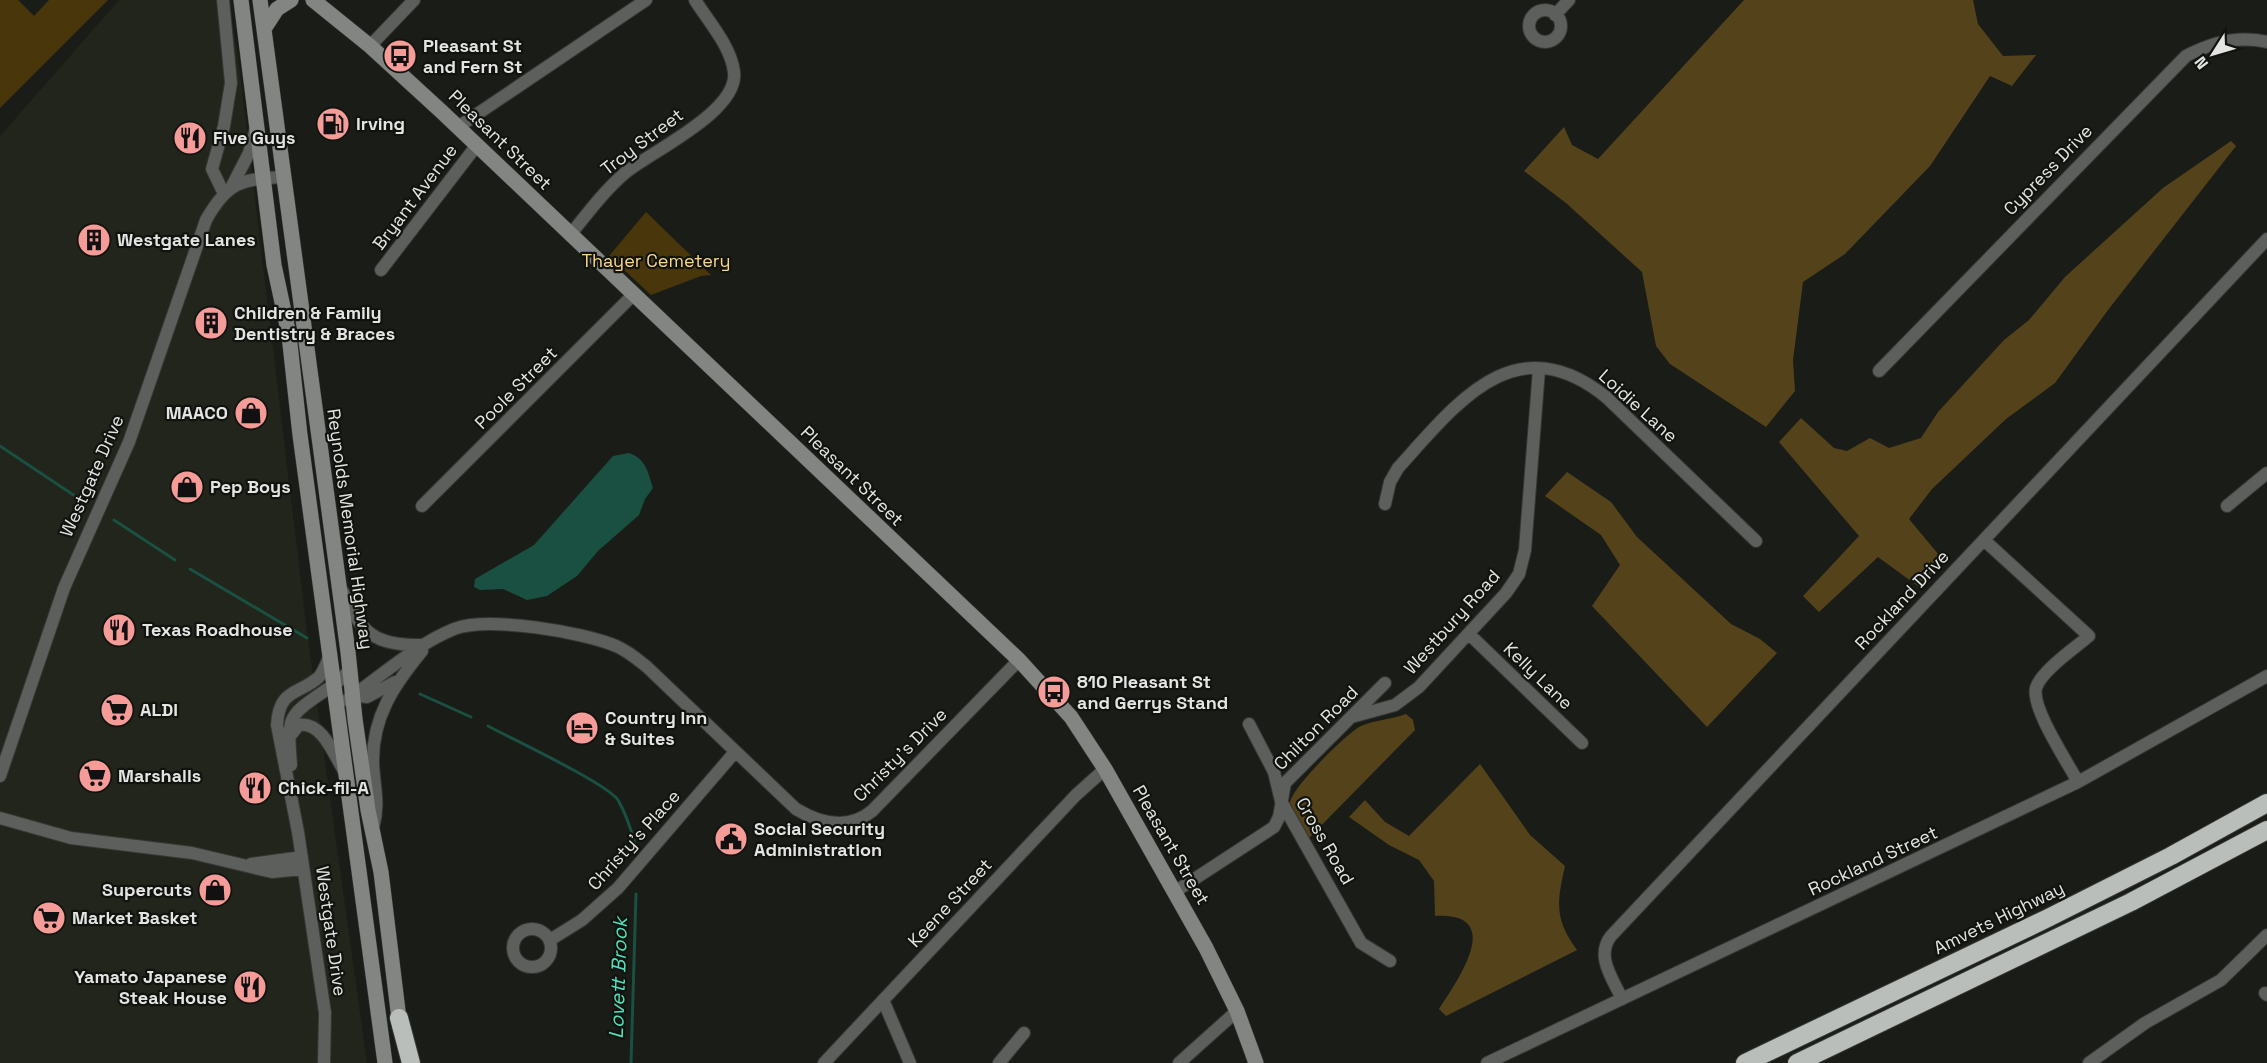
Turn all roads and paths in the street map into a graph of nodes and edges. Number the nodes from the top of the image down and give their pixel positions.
1 (223, 0) edge
2 (240, 0) edge
3 (260, 0) edge
4 (291, 0) edge
5 (312, 0) edge
6 (414, 0) edge
7 (646, 0) edge
8 (695, 0) edge
9 (1569, 0) edge
10 (1555, 15) dead end
11 (264, 28) junction
12 (2267, 42) edge
13 (370, 46) junction
14 (257, 124) junction
15 (458, 127) junction
16 (477, 145) junction
17 (283, 177) junction
18 (264, 178) junction
19 (228, 190) junction
20 (570, 235) junction
21 (2267, 239) edge
22 (381, 270) dead end
23 (634, 294) junction
24 (1539, 369) junction
25 (1879, 371) dead end
26 (2267, 473) edge
27 (1385, 504) dead end
28 (422, 506) dead end
29 (2228, 506) dead end
30 (1984, 540) junction
31 (1756, 541) dead end
32 (338, 581) junction
33 (1469, 634) junction
34 (427, 645) junction
35 (330, 655) junction
36 (1018, 660) junction
37 (2267, 676) edge
38 (341, 677) junction
39 (313, 680) junction
40 (398, 680) junction
41 (1385, 683) dead end
42 (345, 704) junction
43 (1354, 716) junction
44 (1249, 724) dead end
45 (289, 737) junction
46 (1582, 743) dead end
47 (735, 752) junction
48 (1105, 769) junction
49 (346, 774) junction
50 (0, 776) edge
51 (2078, 782) junction
52 (1281, 801) junction
53 (2267, 803) edge
54 (294, 805) junction
55 (0, 818) edge
56 (373, 828) junction
57 (2267, 830) edge
58 (302, 863) junction
59 (1176, 891) junction
60 (2267, 935) edge
61 (550, 940) dead end
62 (1390, 961) dead end
63 (1622, 999) junction
64 (882, 1000) junction
65 (1237, 1011) junction
66 (399, 1018) junction
67 (1024, 1033) dead end
68 (324, 1063) edge
69 (385, 1063) edge
70 (405, 1063) edge
71 (411, 1063) edge
72 (824, 1063) edge
73 (910, 1063) edge
74 (999, 1063) edge
75 (1179, 1063) edge
76 (1256, 1063) edge
77 (1487, 1063) edge
78 (1745, 1063) edge
79 (1797, 1063) edge
80 (2089, 1063) edge

1 - 19 street
2 - 14 main road, Reynolds Memorial Highway
3 - 11 main road, Reynolds Memorial Highway
4 - 11 main road
5 - 13 main road, Pleasant Street
6 - 13 street
7 - 15 street
8 - 20 street, Troy Street
9 - 10 street
11 - 17 main road, Reynolds Memorial Highway
12 - 25 street, Cypress Drive
13 - 15 main road, Pleasant Street
14 - 18 main road, Reynolds Memorial Highway
14 - 19 street, Westgate Drive
15 - 16 main road, Pleasant Street
16 - 20 main road, Pleasant Street
16 - 22 street, Bryant Avenue
17 - 18 street
17 - 32 main road, Reynolds Memorial Highway
18 - 19 street
18 - 35 main road, Reynolds Memorial Highway
19 - 50 street, Westgate Drive
20 - 23 main road, Pleasant Street
21 - 30 street, Rockland Drive
23 - 28 street, Poole Street
23 - 36 main road, Pleasant Street
24 - 27 street, Loidie Lane
24 - 31 street, Loidie Lane
24 - 33 street, Westbury Road
26 - 29 street
30 - 51 street
30 - 63 street, Rockland Drive
32 - 34 street
32 - 38 main road, Reynolds Memorial Highway
33 - 43 street, Westbury Road
33 - 46 street, Kelly Lane
34 - 40 street, Christy's Drive
34 - 42 street, Christy's Drive
34 - 47 street, Christy's Drive
35 - 38 main road, Reynolds Memorial Highway
35 - 39 street, Westgate Drive
36 - 47 street, Christy's Drive
36 - 48 main road, Pleasant Street
37 - 51 street, Rockland Street
38 - 39 street
38 - 42 main road, Reynolds Memorial Highway
38 - 42 main road, Reynolds Memorial Highway
38 - 45 street, Westgate Drive
39 - 54 street, Westgate Drive
40 - 42 street, Christy's Drive
40 - 56 street, Christy's Drive
41 - 43 street, Chilton Road
42 - 49 main road, Reynolds Memorial Highway
42 - 56 main road, Reynolds Memorial Highway
43 - 52 street, Chilton Road
44 - 52 street, Cross Road
45 - 49 street
45 - 54 street, Westgate Drive
47 - 61 street, Christy's Place
48 - 59 main road, Pleasant Street
48 - 64 street, Keene Street
49 - 69 main road, Reynolds Memorial Highway
51 - 63 street, Rockland Street
52 - 59 street, Chilton Road
52 - 62 street, Cross Road
53 - 78 highway, Amvets Highway
54 - 58 street, Westgate Drive
55 - 58 street
56 - 66 main road, Reynolds Memorial Highway
57 - 79 highway
58 - 68 street, Westgate Drive
59 - 65 main road, Pleasant Street
60 - 80 street
63 - 77 street, Rockland Street
64 - 72 street, Keene Street
64 - 73 street
65 - 75 street
65 - 76 main road, Pleasant Street
66 - 70 main road, Reynolds Memorial Highway
66 - 71 highway
67 - 74 street

